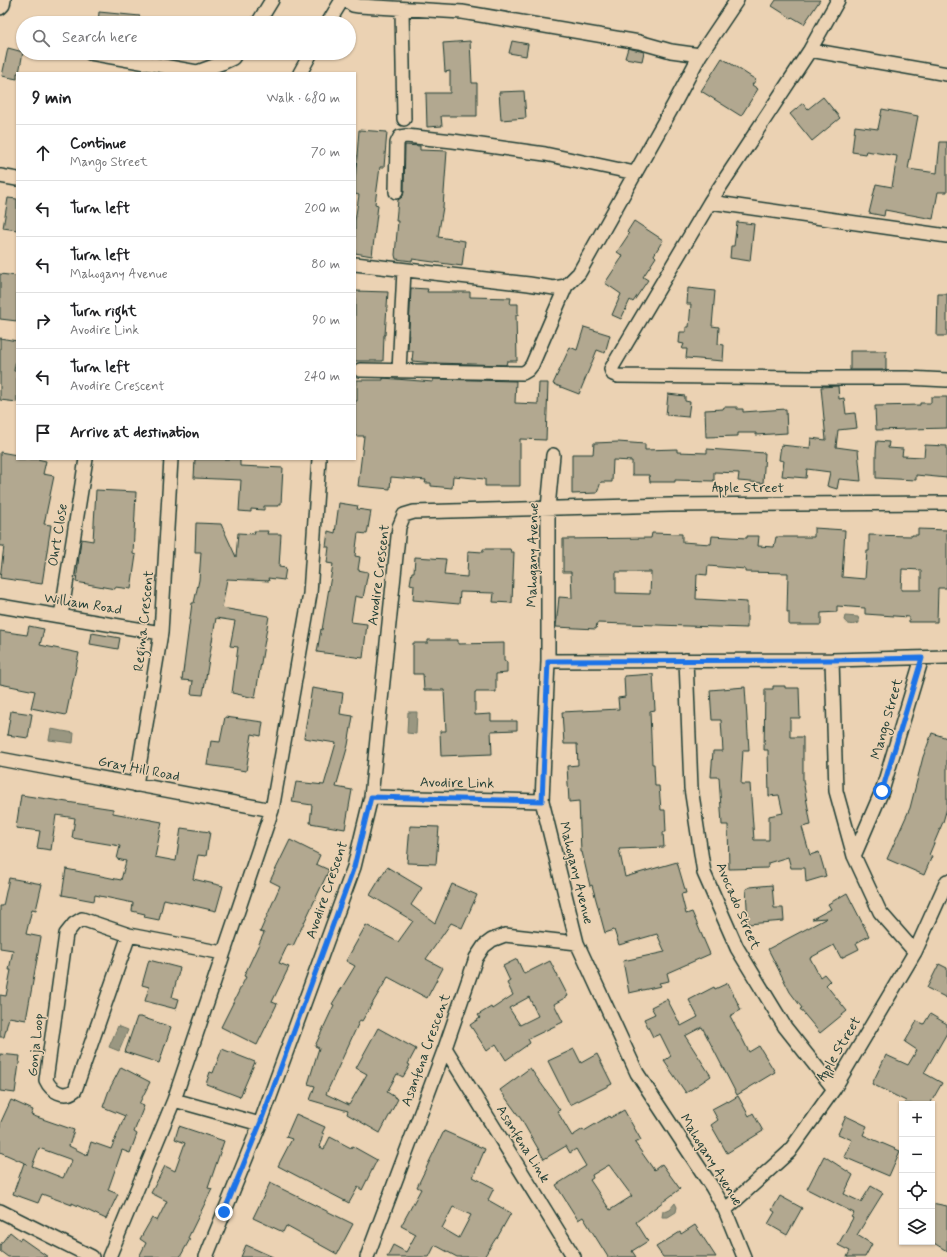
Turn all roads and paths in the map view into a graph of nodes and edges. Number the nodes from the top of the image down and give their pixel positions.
1 (4, 0) edge
2 (272, 0) edge
3 (342, 0) edge
4 (346, 0) edge
5 (737, 0) edge
6 (838, 0) edge
7 (0, 8) edge
8 (402, 9) junction
9 (262, 16) edge
10 (332, 16) edge
11 (810, 50) junction
12 (700, 55) junction
13 (129, 60) edge
14 (229, 60) edge
15 (307, 60) edge
16 (197, 72) edge
17 (197, 72) edge
18 (301, 72) edge
19 (947, 74) edge
20 (404, 119) dead end
21 (635, 173) junction
22 (0, 176) edge
23 (16, 179) edge
24 (396, 192) dead end
25 (710, 202) junction
26 (947, 236) edge
27 (356, 264) edge
28 (404, 270) junction
29 (566, 286) junction
30 (360, 370) dead end
31 (399, 370) junction
32 (947, 380) edge
33 (553, 455) dead end
34 (86, 460) edge
35 (172, 460) edge
36 (319, 460) edge
37 (947, 503) edge
38 (548, 508) junction
39 (404, 515) joint
40 (0, 606) edge
41 (60, 616) junction
42 (162, 633) junction
43 (947, 657) edge
44 (922, 658) junction
45 (686, 660) junction
46 (832, 660) junction
47 (548, 661) junction
48 (0, 759) edge
49 (136, 785) junction
50 (371, 797) junction
51 (542, 801) junction
52 (272, 810) junction
53 (854, 856) junction
54 (947, 881) edge
55 (129, 935) junction
56 (577, 943) junction
57 (915, 952) junction
58 (223, 953) junction
59 (444, 1048) junction
60 (834, 1089) junction
61 (174, 1100) junction
62 (260, 1124) junction
63 (725, 1210) junction
64 (0, 1212) edge
65 (92, 1257) edge
66 (109, 1257) edge
67 (206, 1257) edge
68 (367, 1257) edge
69 (574, 1257) edge
70 (744, 1257) edge

1 - 7 street
2 - 9 street
3 - 10 street
4 - 8 street
5 - 12 street
6 - 11 street
8 - 12 street
8 - 20 street
11 - 19 street
11 - 25 street
12 - 21 street
13 - 17 street
14 - 16 street
15 - 18 street
21 - 24 street
21 - 29 street
22 - 23 street
25 - 26 street
25 - 32 street
27 - 28 street
28 - 29 street
28 - 31 street
29 - 31 street
30 - 31 street
33 - 38 street, Mahogany Avenue
34 - 41 street, Ohrt Close
35 - 42 street, Regina Crescent
36 - 52 street
37 - 38 street, Apple Street
38 - 39 street, Apple Street
38 - 47 street, Mahogany Avenue
39 - 50 street, Avodire Crescent
40 - 41 street, William Road
41 - 42 street, William Road
42 - 49 street, Regina Crescent
43 - 44 street
44 - 46 street
44 - 53 street, Mango Street
45 - 46 street
45 - 47 street
45 - 60 street, Avocado Street
46 - 53 street
47 - 51 street, Mahogany Avenue
48 - 49 street, Gray Hill Road
49 - 52 street, Gray Hill Road
50 - 51 street, Avodire Link
50 - 62 street, Avodire Crescent
51 - 56 street, Mahogany Avenue
52 - 58 street
53 - 57 street
54 - 57 street, Apple Street
55 - 55 street, Gonja Loop
55 - 58 street, Gonja Loop
56 - 59 street, Asanfena Crescent
56 - 63 street, Mahogany Avenue
57 - 60 street, Apple Street
58 - 61 street
59 - 68 street, Asanfena Crescent
59 - 69 street, Asanfena Link
60 - 63 street, Apple Street
61 - 62 street
61 - 66 street
62 - 67 street, Avodire Crescent
63 - 70 street, Mahogany Avenue
64 - 65 street

